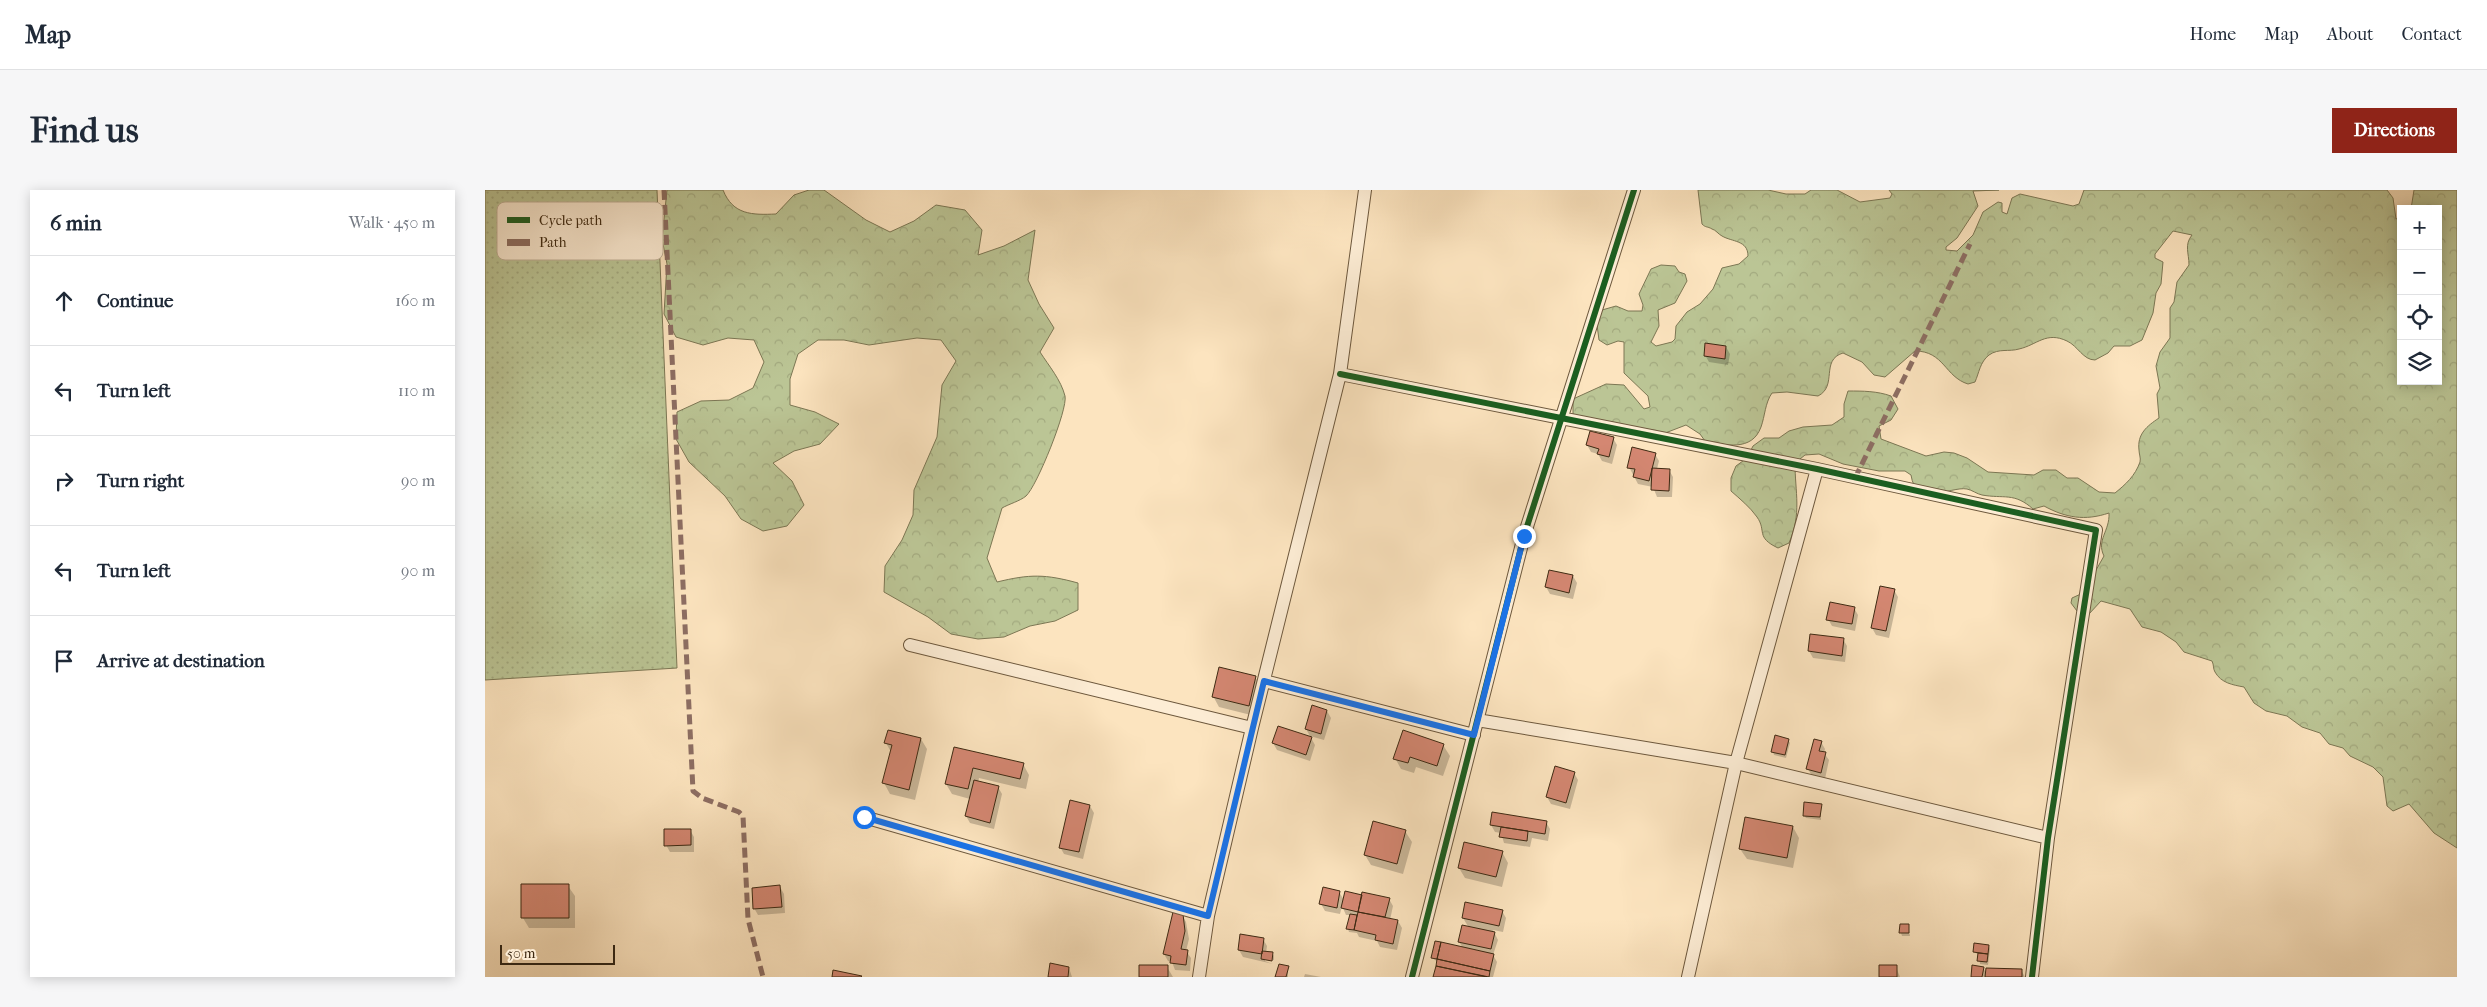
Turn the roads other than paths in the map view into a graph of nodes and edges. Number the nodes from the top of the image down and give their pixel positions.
1 (1365, 190) edge
2 (1634, 190) edge
3 (1340, 374) junction
4 (1560, 417) junction
5 (1817, 469) junction
6 (910, 645) dead end
7 (1264, 681) junction
8 (1477, 720) junction
9 (1252, 728) junction
10 (1474, 735) junction
11 (1736, 763) junction
12 (864, 817) dead end
13 (2048, 838) junction
14 (1208, 916) junction
15 (1199, 977) edge
16 (1412, 977) edge
17 (1688, 977) edge
18 (2032, 977) edge

1 - 3 street
2 - 4 street
3 - 4 street
3 - 7 street
4 - 5 street
4 - 8 street
5 - 11 street
5 - 13 street
6 - 9 street
7 - 9 street
7 - 10 street
8 - 10 street
8 - 11 street
9 - 14 street
10 - 16 street
11 - 13 street
11 - 17 street
12 - 14 street
13 - 18 street
14 - 15 street

